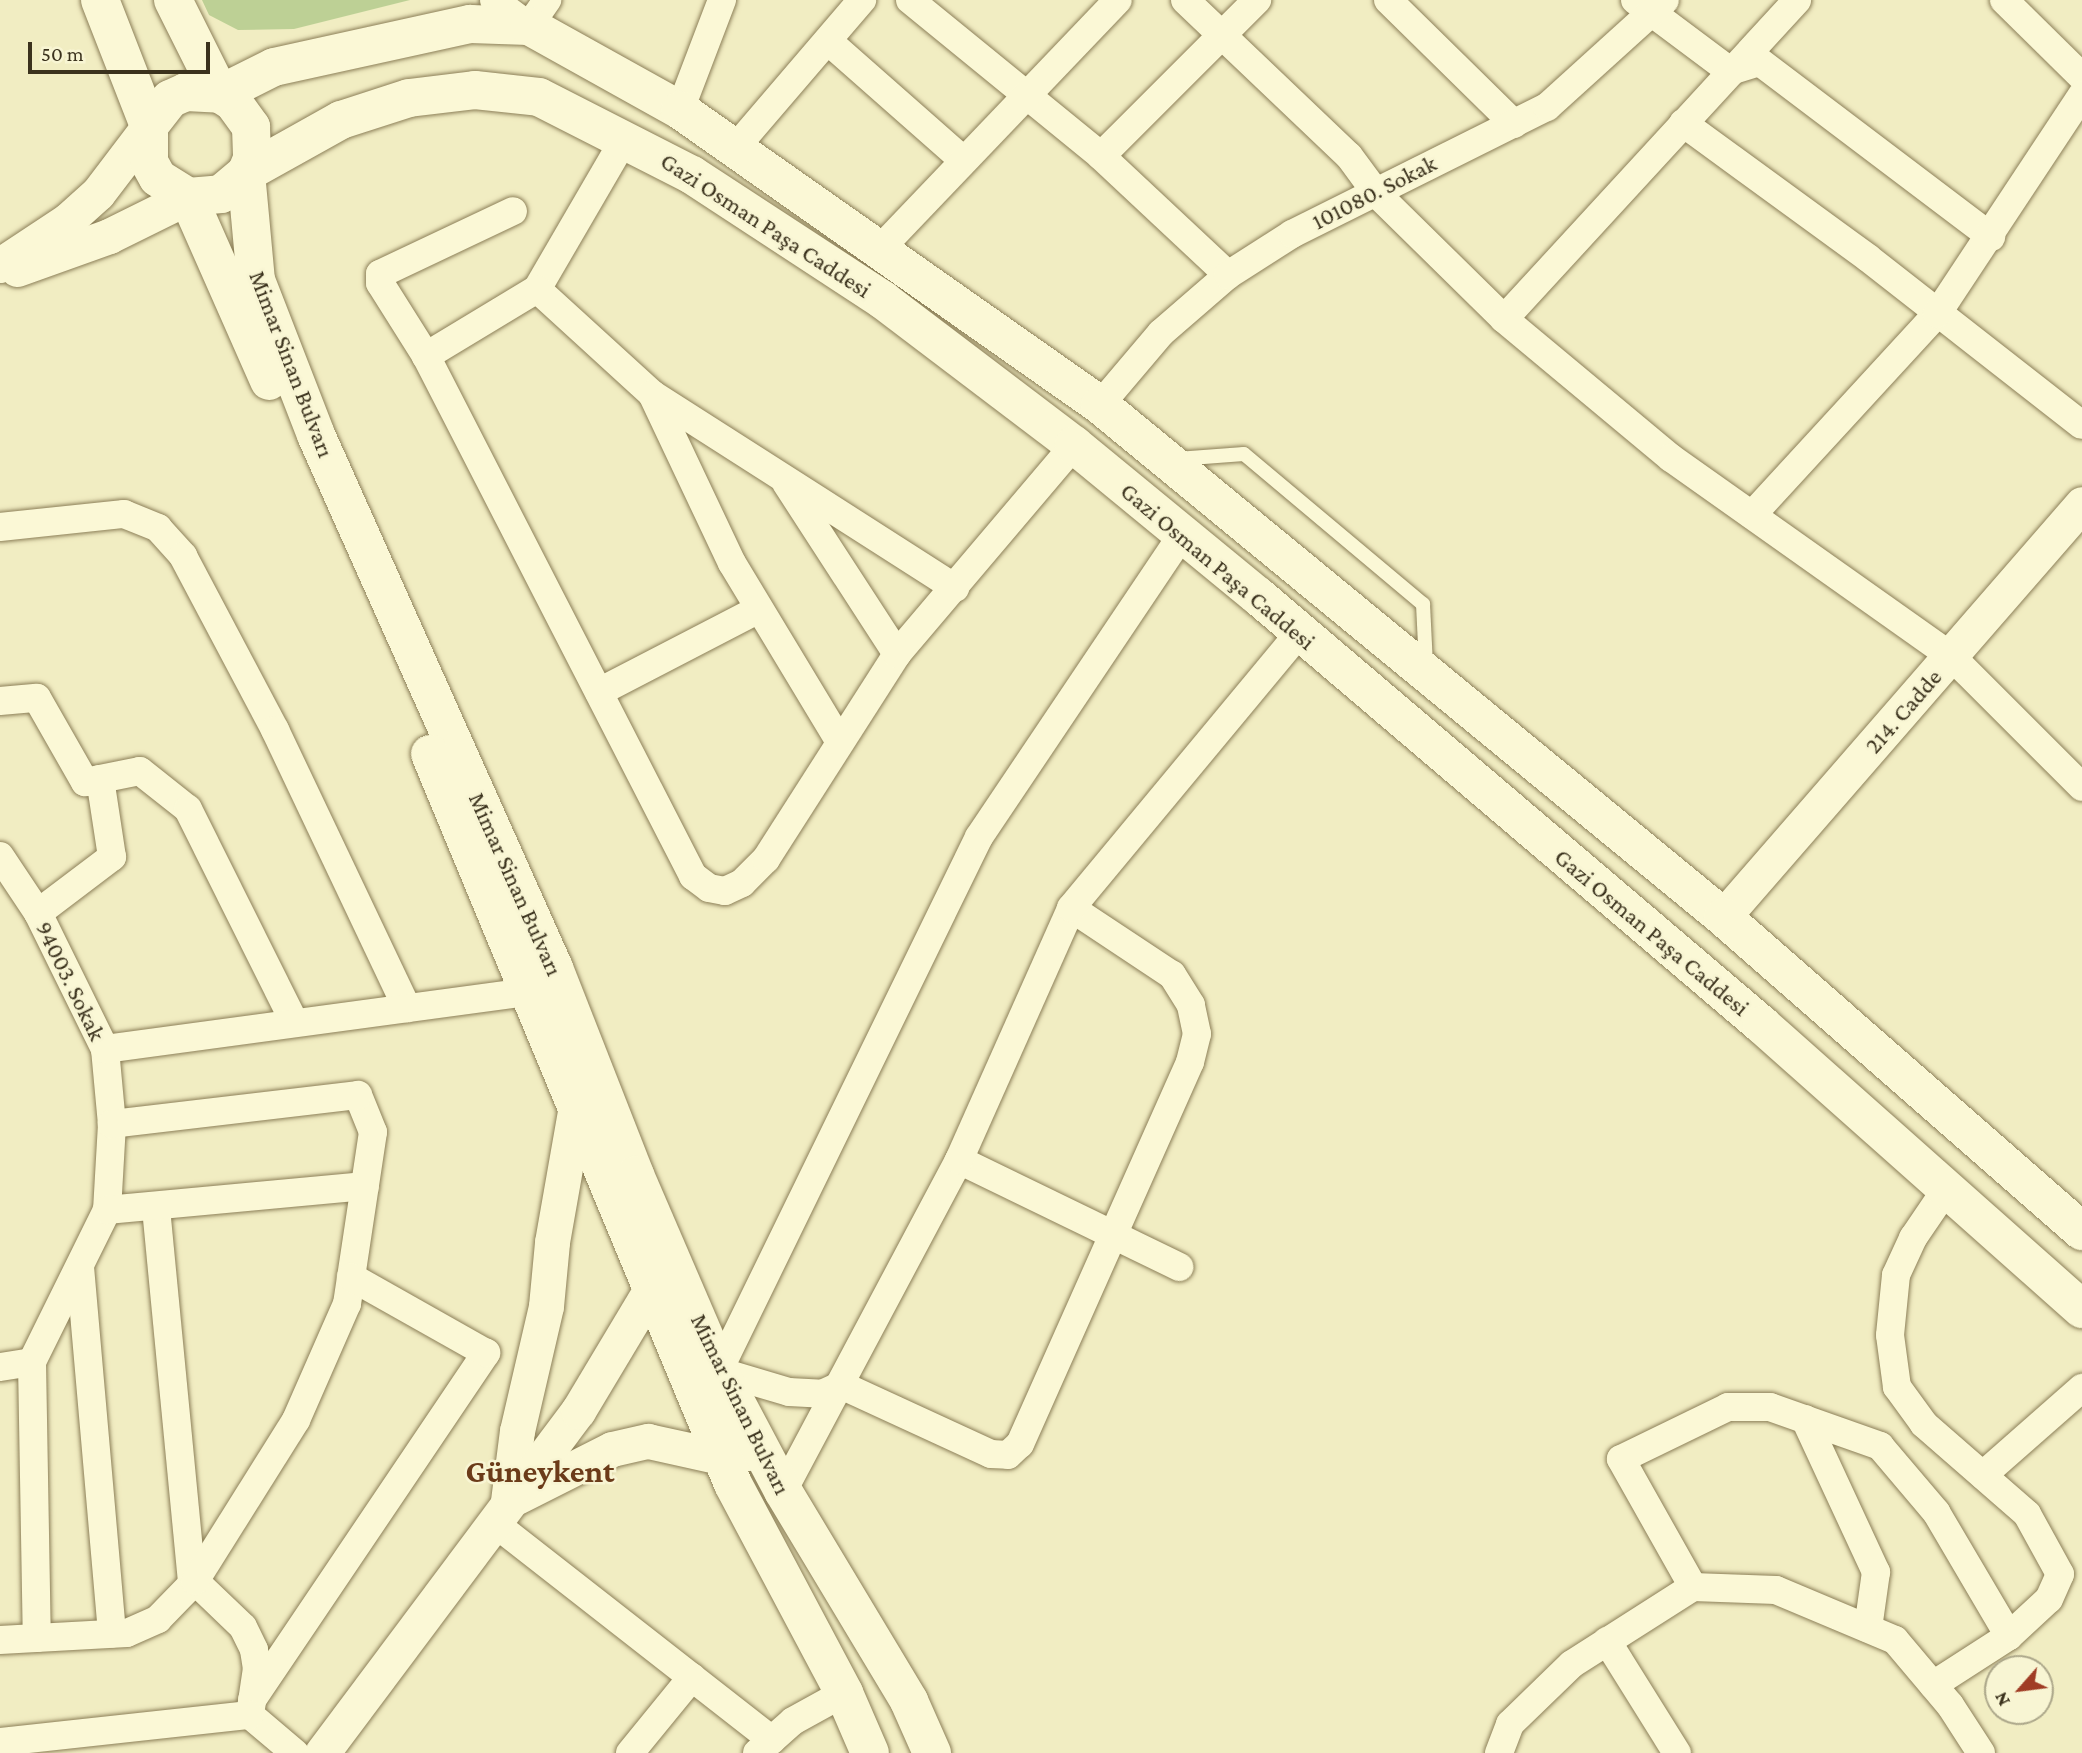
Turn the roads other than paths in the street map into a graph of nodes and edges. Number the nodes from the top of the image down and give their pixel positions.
1 (100, 0) edge
2 (173, 0) edge
3 (494, 0) edge
4 (722, 0) edge
5 (862, 0) edge
6 (911, 0) edge
7 (1185, 0) edge
8 (1257, 0) edge
9 (1388, 0) edge
10 (1797, 0) edge
11 (2004, 0) edge
12 (1111, 2) edge
13 (1650, 5) edge
14 (538, 13) edge
15 (1221, 37) junction
16 (828, 41) junction
17 (1730, 71) junction
18 (2082, 77) edge
19 (220, 94) junction
20 (1026, 95) junction
21 (2082, 95) edge
22 (680, 110) junction
23 (1683, 123) junction
24 (1514, 124) junction
25 (149, 126) junction
26 (625, 138) junction
27 (736, 147) junction
28 (1101, 156) junction
29 (963, 160) junction
30 (246, 173) junction
31 (1377, 194) junction
32 (188, 197) junction
33 (513, 211) dead end
34 (1991, 237) junction
35 (880, 248) junction
36 (0, 265) edge
37 (0, 274) edge
38 (1228, 275) junction
39 (537, 289) junction
40 (1937, 314) junction
41 (1504, 319) junction
42 (426, 356) junction
43 (652, 394) junction
44 (1100, 405) junction
45 (2082, 425) edge
46 (1074, 445) junction
47 (1166, 460) junction
48 (780, 474) junction
49 (2082, 504) edge
50 (1752, 515) junction
51 (0, 527) edge
52 (1182, 535) junction
53 (955, 588) junction
54 (759, 609) junction
55 (1299, 633) junction
56 (897, 654) junction
57 (1951, 656) junction
58 (1427, 673) junction
59 (599, 692) junction
60 (0, 701) edge
61 (840, 743) junction
62 (100, 779) junction
63 (2082, 787) edge
64 (0, 856) edge
65 (1071, 908) junction
66 (38, 914) junction
67 (1723, 917) junction
68 (527, 992) junction
69 (407, 1009) junction
70 (294, 1022) junction
71 (105, 1049) junction
72 (575, 1111) junction
73 (112, 1124) junction
74 (959, 1160) junction
75 (365, 1186) junction
76 (1947, 1188) junction
77 (156, 1208) junction
78 (107, 1210) junction
79 (2082, 1231) edge
80 (1114, 1234) junction
81 (671, 1254) junction
82 (80, 1266) junction
83 (1179, 1267) dead end
84 (351, 1277) junction
85 (652, 1292) junction
86 (2082, 1309) edge
87 (32, 1362) junction
88 (682, 1364) junction
89 (0, 1367) edge
90 (719, 1370) junction
91 (841, 1385) junction
92 (2082, 1388) edge
93 (1805, 1419) junction
94 (761, 1451) junction
95 (721, 1457) junction
96 (1983, 1475) junction
97 (783, 1491) junction
98 (501, 1512) junction
99 (193, 1583) junction
100 (1693, 1587) junction
101 (1868, 1628) junction
102 (112, 1634) junction
103 (2009, 1636) junction
104 (37, 1638) junction
105 (0, 1640) edge
106 (1607, 1641) junction
107 (692, 1677) junction
108 (1933, 1685) junction
109 (844, 1693) junction
110 (251, 1708) junction
111 (0, 1742) edge
112 (764, 1746) edge
113 (295, 1753) edge
114 (322, 1753) edge
115 (630, 1753) edge
116 (870, 1753) edge
117 (932, 1753) edge
118 (1499, 1753) edge
119 (1677, 1753) edge
120 (1981, 1753) edge

1 - 25 main road
2 - 19 main road, Mimar Sinan Bulvarı
3 - 14 street, Gazi Osman Paşa Caddesi
4 - 22 street
5 - 16 street
6 - 20 street
7 - 15 street
8 - 15 street
9 - 24 street
10 - 17 street
11 - 18 street
12 - 20 street
13 - 17 street
13 - 24 street, 101080. Sokak
14 - 19 main road, Gazi Osman Paşa Caddesi
14 - 22 main road, Gazi Osman Paşa Caddesi
15 - 28 street
15 - 31 street
16 - 27 street
16 - 29 street
17 - 23 street
17 - 34 street
19 - 25 main road
19 - 30 main road, Mimar Sinan Bulvarı
20 - 28 street
20 - 29 street
21 - 34 street
22 - 27 main road, Gazi Osman Paşa Caddesi
23 - 40 street
23 - 41 street
24 - 31 street, 101080. Sokak
25 - 32 main road
25 - 36 street
26 - 30 main road, Gazi Osman Paşa Caddesi
26 - 39 street
26 - 46 main road, Gazi Osman Paşa Caddesi
27 - 35 main road, Gazi Osman Paşa Caddesi
28 - 38 street
29 - 35 street
30 - 32 main road
30 - 81 main road, Mimar Sinan Bulvarı
31 - 38 street, 101080. Sokak
31 - 41 street
32 - 37 street
32 - 68 main road, Mimar Sinan Bulvarı
33 - 42 street
34 - 40 street
35 - 44 main road, Gazi Osman Paşa Caddesi
38 - 44 street, 101080. Sokak
39 - 42 street
39 - 43 street
40 - 45 street
40 - 50 street
41 - 50 street
42 - 59 street
43 - 48 street
43 - 54 street
44 - 47 main road, Gazi Osman Paşa Caddesi
46 - 52 main road, Gazi Osman Paşa Caddesi
46 - 53 street
47 - 58 main road, Gazi Osman Paşa Caddesi
47 - 58 lane
48 - 53 street
48 - 56 street
49 - 57 street, 214. Cadde
50 - 57 street
51 - 69 street
52 - 55 main road, Gazi Osman Paşa Caddesi
52 - 90 street
53 - 56 street
54 - 59 street
54 - 61 street
55 - 65 street
55 - 76 main road, Gazi Osman Paşa Caddesi
56 - 61 street
57 - 63 street
57 - 67 street, 214. Cadde
58 - 67 main road, Gazi Osman Paşa Caddesi
59 - 61 street
60 - 62 street
62 - 66 street
62 - 70 street
64 - 66 street, 94003. Sokak
65 - 74 street
65 - 80 street
66 - 71 street, 94003. Sokak
67 - 79 main road, Gazi Osman Paşa Caddesi
68 - 69 street
68 - 72 main road, Mimar Sinan Bulvarı
69 - 70 street
70 - 71 street
71 - 73 street, 94003. Sokak
72 - 85 main road, Mimar Sinan Bulvarı
72 - 98 street
73 - 75 street
73 - 78 street, 94003. Sokak
74 - 80 street
74 - 91 street
75 - 77 street
75 - 84 street
76 - 86 main road, Gazi Osman Paşa Caddesi
76 - 96 street
77 - 78 street
77 - 99 street
78 - 82 street, 94003. Sokak
80 - 83 street
80 - 91 street
81 - 85 street
81 - 90 main road, Mimar Sinan Bulvarı
82 - 87 street, 94003. Sokak
82 - 102 street
84 - 99 street
84 - 110 street
85 - 88 main road, Mimar Sinan Bulvarı
85 - 98 street
87 - 89 street
87 - 104 street
88 - 90 street
88 - 95 main road, Mimar Sinan Bulvarı
90 - 91 street
90 - 94 main road, Mimar Sinan Bulvarı
91 - 97 street
92 - 96 street
93 - 100 street
93 - 101 street
93 - 103 street
94 - 95 street
94 - 97 main road, Mimar Sinan Bulvarı
95 - 98 street
95 - 109 main road, Mimar Sinan Bulvarı
96 - 103 street
97 - 117 main road, Mimar Sinan Bulvarı
98 - 107 street
98 - 114 street
99 - 102 street
99 - 110 street
100 - 101 street
100 - 106 street
101 - 108 street
102 - 104 street
103 - 108 street
104 - 105 street
106 - 118 street
106 - 119 street
107 - 112 street
107 - 115 street
108 - 120 street
109 - 112 street
109 - 116 main road, Mimar Sinan Bulvarı
110 - 111 street
110 - 113 street

